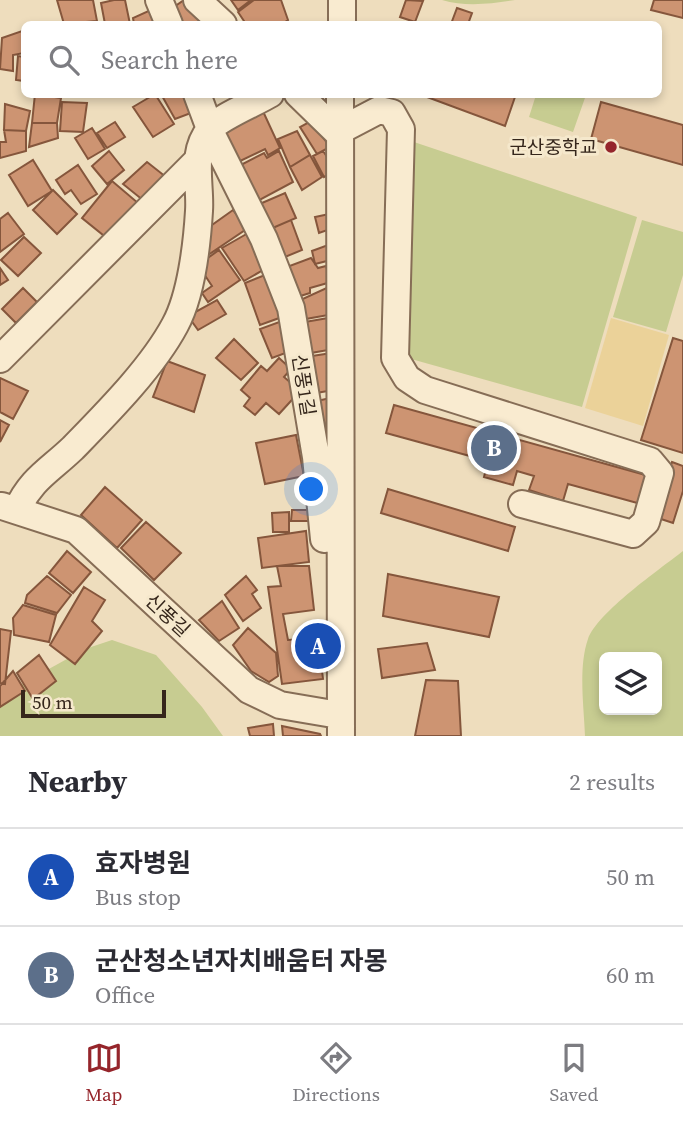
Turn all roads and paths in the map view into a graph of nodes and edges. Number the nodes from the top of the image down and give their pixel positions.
1 (159, 0) edge
2 (197, 0) edge
3 (342, 0) edge
4 (168, 21) edge
5 (220, 21) edge
6 (342, 21) edge
7 (198, 98) edge
8 (263, 98) edge
9 (302, 98) edge
10 (340, 98) edge
11 (210, 129) junction
12 (337, 132) junction
13 (195, 163) junction
14 (0, 359) edge
15 (522, 504) dead end
16 (8, 508) edge
17 (340, 715) edge

1 - 4 street
2 - 5 street
3 - 6 street
7 - 11 street, 신풍1길
8 - 11 street
9 - 12 street
10 - 12 street
11 - 13 street
11 - 17 street, 신풍1길
12 - 15 street
12 - 17 street
13 - 14 street
13 - 16 street
16 - 17 street, 신풍길

